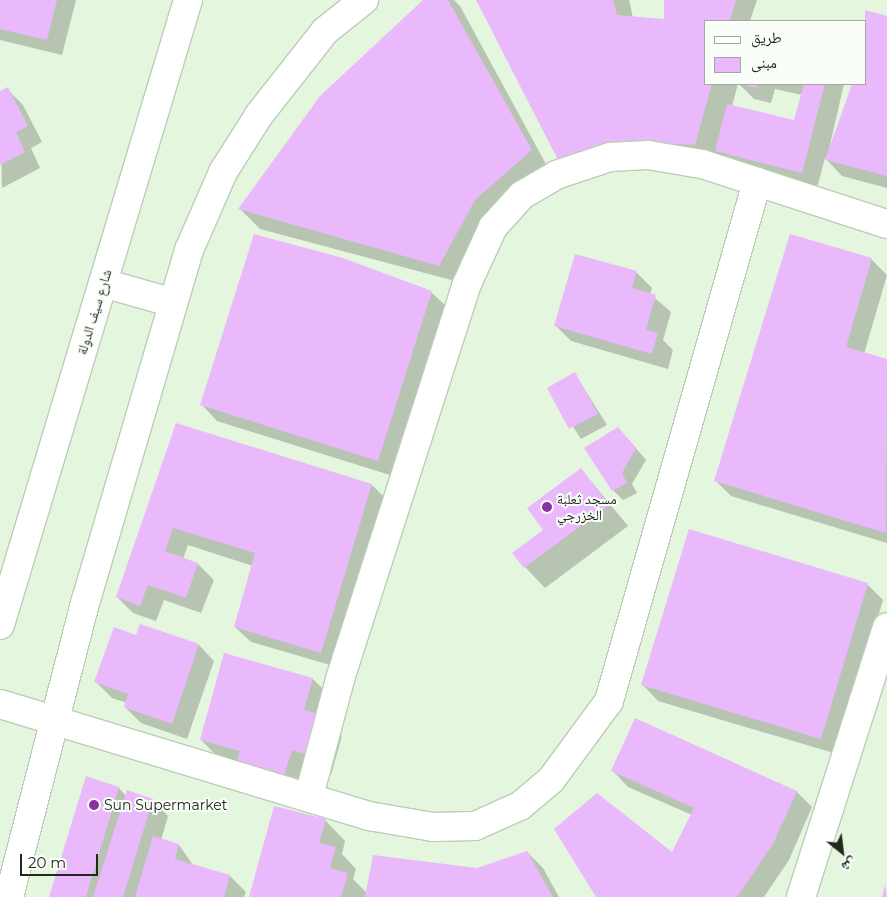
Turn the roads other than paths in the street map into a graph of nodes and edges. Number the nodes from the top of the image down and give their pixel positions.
1 (188, 0) edge
2 (364, 0) edge
3 (757, 182) junction
4 (887, 224) edge
5 (103, 283) junction
6 (170, 302) junction
7 (0, 625) edge
8 (887, 627) edge
9 (0, 704) edge
10 (53, 721) junction
11 (309, 796) junction
12 (9, 897) edge
13 (801, 897) edge

1 - 5 street, شارع سيف الدولة
2 - 6 street
3 - 4 street
3 - 11 street
3 - 11 street
5 - 6 street
5 - 7 street, شارع سيف الدولة
6 - 10 street
8 - 13 street
9 - 10 street
10 - 11 street
10 - 12 street

